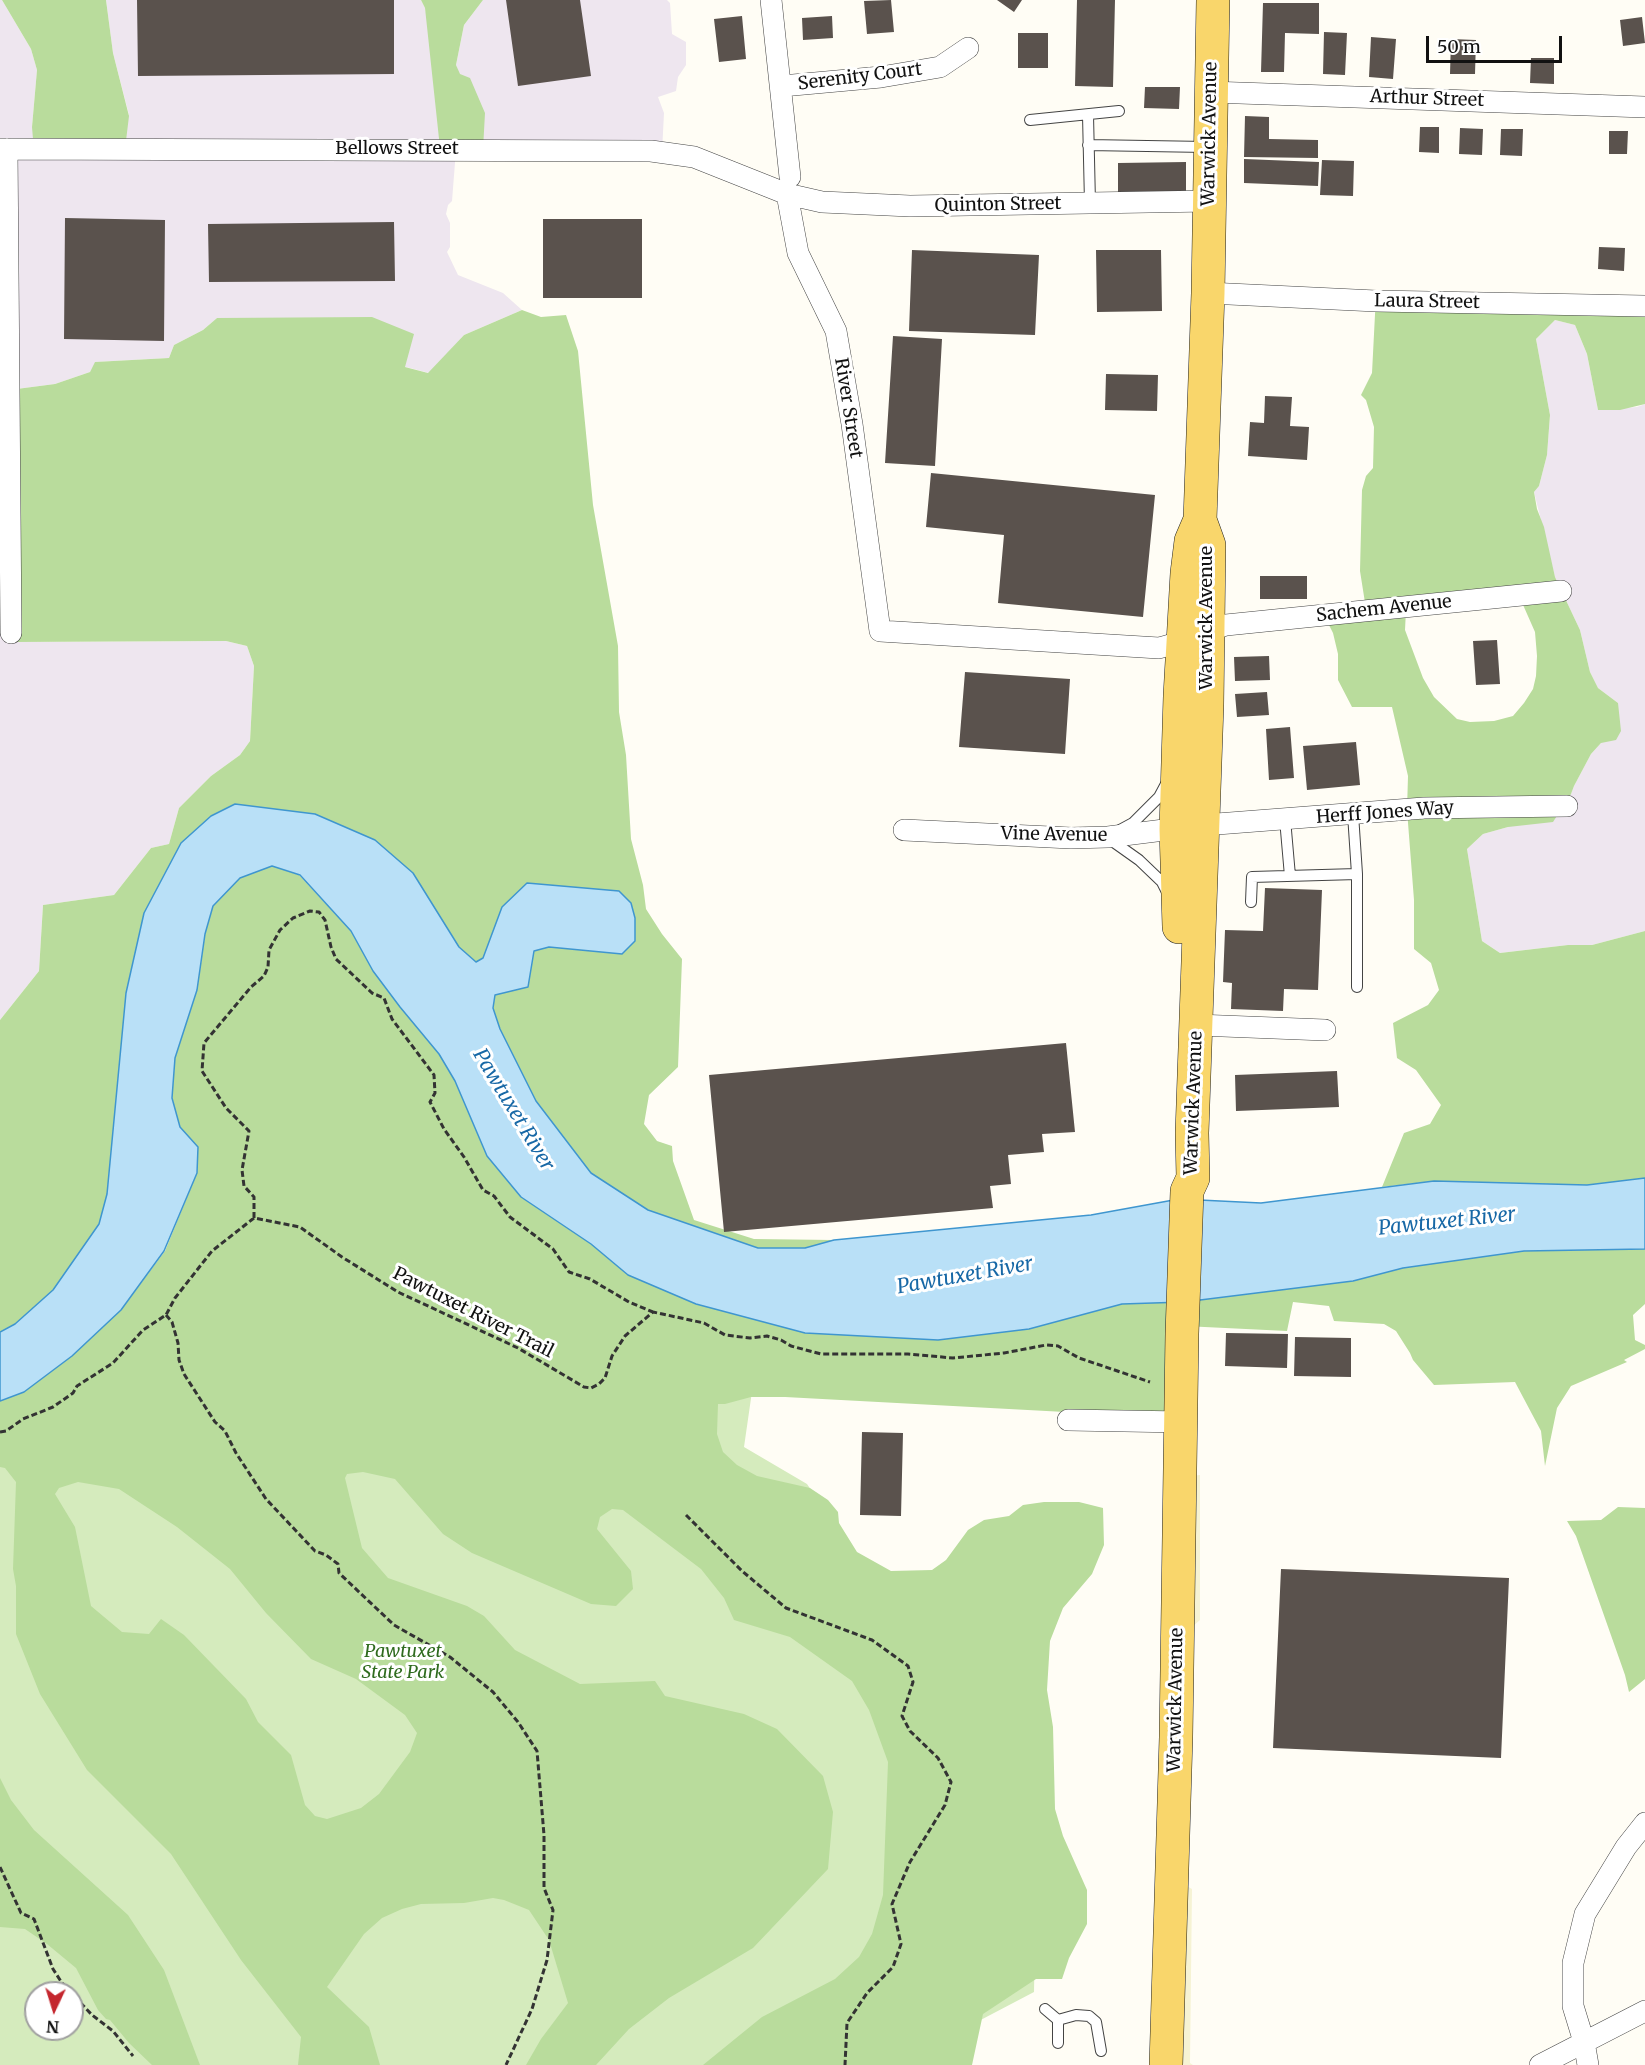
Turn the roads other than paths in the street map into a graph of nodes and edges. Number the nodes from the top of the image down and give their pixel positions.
1 (771, 0) edge
2 (1213, 0) edge
3 (968, 48) dead end
4 (782, 86) junction
5 (1210, 92) junction
6 (1645, 107) edge
7 (1119, 111) dead end
8 (1088, 115) junction
9 (1030, 120) dead end
10 (1088, 145) junction
11 (1210, 147) junction
12 (3, 149) edge
13 (789, 185) junction
14 (1209, 201) junction
15 (1090, 203) junction
16 (1208, 293) junction
17 (1645, 306) edge
18 (4, 361) edge
19 (5, 512) edge
20 (1561, 591) dead end
21 (880, 631) joint
22 (11, 633) dead end
23 (1195, 636) junction
24 (1178, 763) junction
25 (1567, 806) dead end
26 (1353, 814) junction
27 (1285, 819) junction
28 (1190, 827) junction
29 (904, 830) dead end
30 (1108, 837) junction
31 (1357, 874) junction
32 (1290, 876) junction
33 (1251, 902) dead end
34 (1179, 912) junction
35 (1357, 987) dead end
36 (1197, 1025) junction
37 (1325, 1030) dead end
38 (1187, 1194) junction
39 (1068, 1420) dead end
40 (1181, 1422) junction
41 (1645, 1823) edge
42 (1045, 2009) dead end
43 (1645, 2012) edge
44 (1058, 2020) junction
45 (1584, 2042) junction
46 (1058, 2043) dead end
47 (1101, 2050) dead end
48 (1166, 2065) edge
49 (1540, 2065) edge
50 (1588, 2065) edge

1 - 4 street, River Street
2 - 5 main road, Warwick Avenue
3 - 4 street, Serenity Court
4 - 13 street, River Street
5 - 6 street, Arthur Street
5 - 11 main road, Warwick Avenue
7 - 8 lane
8 - 9 lane
8 - 10 lane
10 - 11 lane
10 - 15 lane
11 - 14 main road, Warwick Avenue
12 - 13 street, Bellows Street
12 - 18 street
13 - 15 street, Quinton Street
13 - 21 street, River Street
14 - 15 street, Quinton Street
14 - 16 main road, Warwick Avenue
16 - 17 street, Laura Street
16 - 23 main road, Warwick Avenue
18 - 19 street
19 - 22 street
20 - 23 street, Sachem Avenue
21 - 23 street, Sachem Avenue
23 - 24 main road, Warwick Avenue
23 - 28 main road, Warwick Avenue
24 - 28 main road, Warwick Avenue
24 - 30 lane
25 - 26 street, Herff Jones Way
26 - 27 street, Herff Jones Way
26 - 31 lane
27 - 28 street, Herff Jones Way
27 - 32 lane
28 - 30 street, Vine Avenue
28 - 34 main road, Warwick Avenue
28 - 36 main road, Warwick Avenue
29 - 30 street, Vine Avenue
30 - 34 lane
31 - 32 lane
31 - 35 lane
32 - 33 lane
34 - 38 main road, Warwick Avenue
36 - 37 street
36 - 38 main road, Warwick Avenue
38 - 40 main road, Warwick Avenue
39 - 40 street
40 - 48 main road, Warwick Avenue
41 - 45 street
42 - 44 lane
43 - 45 street
44 - 46 lane
44 - 47 lane
45 - 49 street
45 - 50 street

